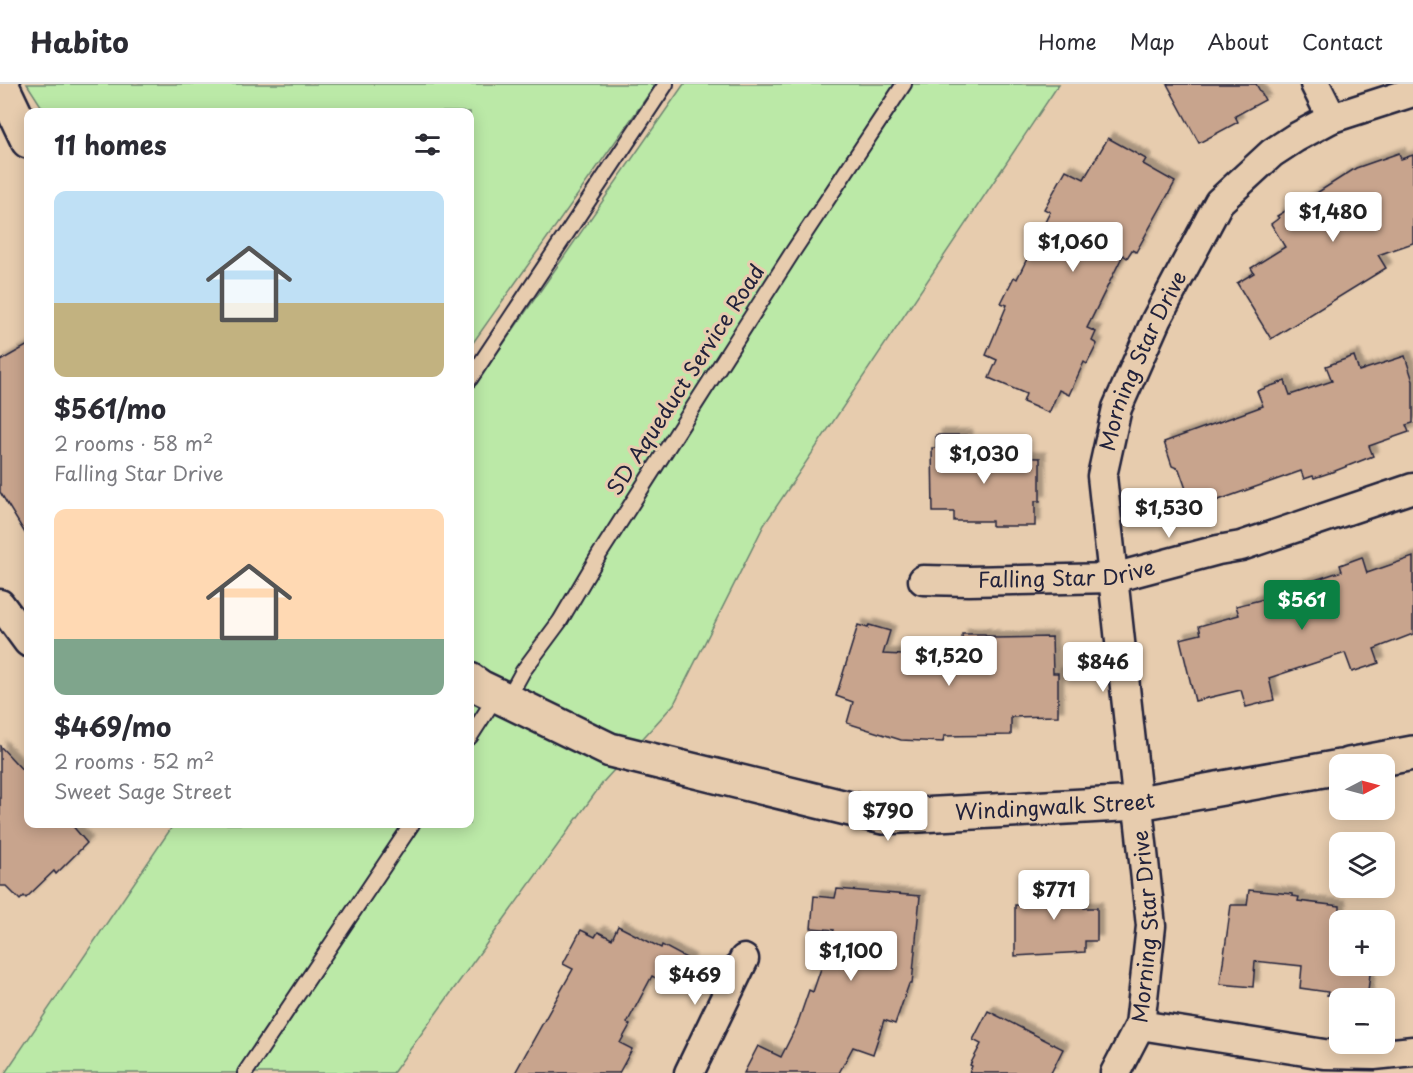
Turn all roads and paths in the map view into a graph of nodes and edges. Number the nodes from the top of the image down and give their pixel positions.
1 (1, 84) edge
2 (666, 84) edge
3 (904, 84) edge
4 (1315, 84) edge
5 (1413, 92) edge
6 (1332, 118) junction
7 (24, 133) edge
8 (474, 373) edge
9 (1413, 488) edge
10 (1113, 578) junction
11 (923, 580) dead end
12 (0, 604) edge
13 (24, 637) edge
14 (491, 692) edge
15 (474, 728) edge
16 (1413, 753) edge
17 (1395, 756) edge
18 (1329, 769) edge
19 (1139, 803) junction
20 (409, 828) edge
21 (744, 959) dead end
22 (1140, 1025) junction
23 (1413, 1051) edge
24 (1324, 1063) edge
25 (245, 1073) edge
26 (689, 1073) edge
27 (1115, 1073) edge

1 - 7 street
2 - 8 lane
3 - 14 lane, SD Aqueduct Service Road
4 - 6 street
5 - 6 street, Morning Star Drive
6 - 10 street, Morning Star Drive
9 - 10 street, Falling Star Drive
10 - 11 street, Falling Star Drive
10 - 19 street, Morning Star Drive
12 - 13 street
14 - 15 lane, SD Aqueduct Service Road
14 - 19 street, Windingwalk Street
16 - 17 street
18 - 19 street, Windingwalk Street
19 - 22 street, Morning Star Drive
20 - 25 lane
21 - 26 street
22 - 24 street
22 - 27 street, Morning Star Drive
23 - 24 street

